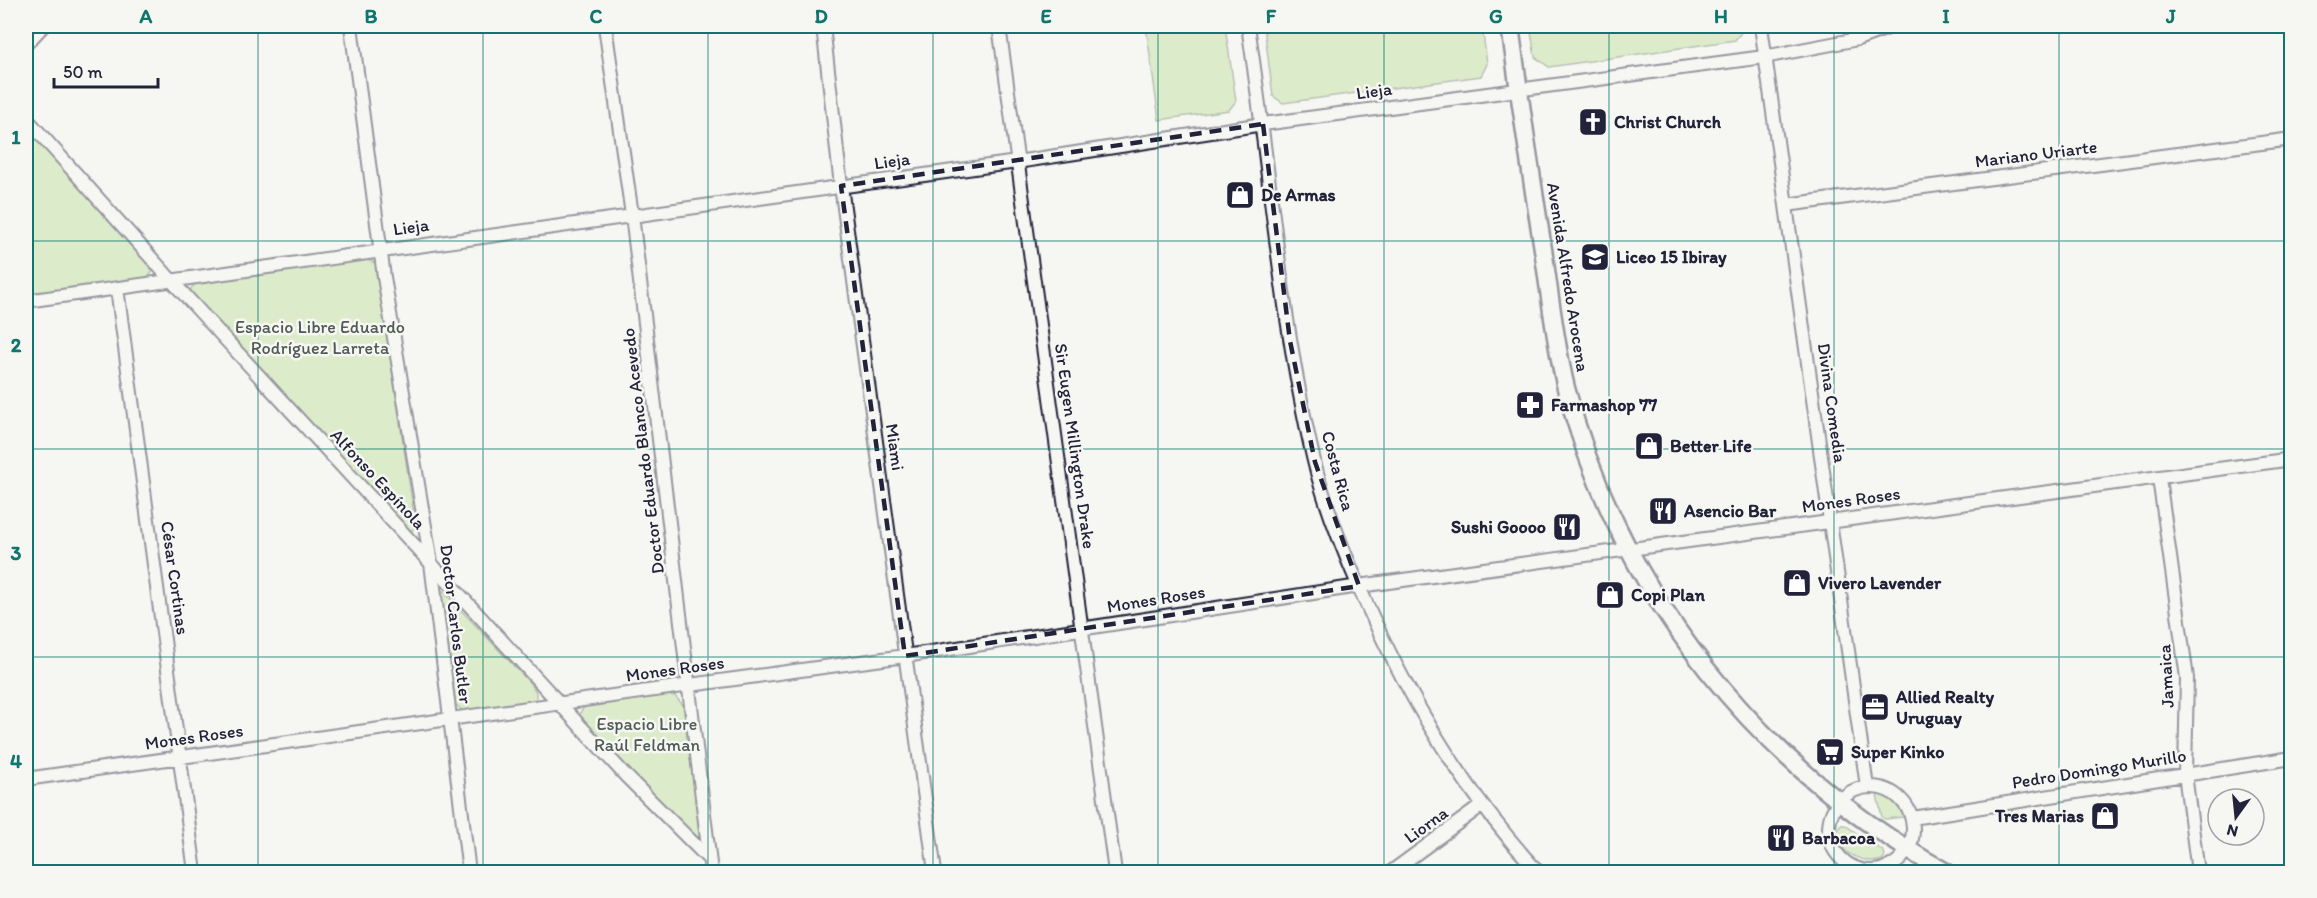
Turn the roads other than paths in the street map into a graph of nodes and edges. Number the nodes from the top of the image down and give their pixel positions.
1 (43, 26) edge
2 (351, 26) edge
3 (605, 26) edge
4 (823, 26) edge
5 (999, 26) edge
6 (1248, 26) edge
7 (1510, 26) edge
8 (1761, 26) edge
9 (1893, 26) edge
10 (26, 44) edge
11 (1764, 57) junction
12 (1519, 90) junction
13 (26, 118) edge
14 (1263, 124) junction
15 (2292, 139) edge
16 (1017, 162) junction
17 (841, 186) junction
18 (1786, 205) junction
19 (632, 215) junction
20 (382, 249) junction
21 (171, 280) junction
22 (117, 288) junction
23 (26, 301) edge
24 (2292, 459) edge
25 (2159, 478) junction
26 (1831, 521) junction
27 (1628, 549) junction
28 (431, 563) junction
29 (1359, 586) junction
30 (1082, 629) junction
31 (905, 656) junction
32 (690, 685) junction
33 (560, 703) junction
34 (450, 718) junction
35 (181, 758) junction
36 (2292, 758) edge
37 (2184, 774) junction
38 (26, 779) edge
39 (1867, 787) junction
40 (1839, 801) junction
41 (1481, 806) junction
42 (1912, 818) junction
43 (1908, 850) junction
44 (709, 859) junction
45 (1843, 868) edge
46 (195, 873) edge
47 (469, 873) edge
48 (711, 873) edge
49 (935, 873) edge
50 (1115, 873) edge
51 (1391, 873) edge
52 (1538, 873) edge
53 (1946, 873) edge
54 (2198, 873) edge

1 - 10 street
2 - 20 street, Doctor Carlos Butler
3 - 19 street, Doctor Eduardo Blanco Acevedo
4 - 17 street, Miami
5 - 16 street, Sir Eugen Millington Drake
6 - 14 street, Costa Rica
7 - 12 street, Avenida Alfredo Arocena
8 - 11 street, Divina Comedia
9 - 11 street, Lieja
11 - 12 street, Lieja
11 - 18 street, Divina Comedia
12 - 14 street, Lieja
12 - 27 street, Avenida Alfredo Arocena
13 - 21 street, Alfonso Espínola
14 - 16 street, Lieja
14 - 29 street, Costa Rica
15 - 18 street, Mariano Uriarte
16 - 17 street, Lieja
16 - 30 street, Sir Eugen Millington Drake
17 - 19 street, Lieja
17 - 31 street, Miami
18 - 26 street, Divina Comedia
19 - 20 street, Lieja
19 - 32 street, Doctor Eduardo Blanco Acevedo
20 - 21 street, Lieja
20 - 28 street, Doctor Carlos Butler
21 - 22 street, Lieja
21 - 28 street, Alfonso Espínola
22 - 23 street, Lieja
22 - 35 street, César Cortinas
24 - 25 street, Mones Roses
25 - 26 street, Mones Roses
25 - 37 street, Jamaica
26 - 27 street, Mones Roses
26 - 39 street, Divina Comedia
27 - 29 street, Mones Roses
27 - 40 street, Avenida Alfredo Arocena
28 - 33 street, Alfonso Espínola
28 - 34 street, Doctor Carlos Butler
29 - 30 street, Mones Roses
29 - 41 street, Costa Rica
30 - 31 street, Mones Roses
30 - 50 street, Sir Eugen Millington Drake
31 - 32 street, Mones Roses
31 - 49 street, Miami
32 - 33 street, Mones Roses
32 - 44 street, Doctor Eduardo Blanco Acevedo
33 - 34 street, Mones Roses
33 - 44 street, Alfonso Espínola
34 - 35 street, Mones Roses
34 - 47 street, Doctor Carlos Butler
35 - 38 street, Mones Roses
35 - 46 street, César Cortinas
36 - 37 street, Pedro Domingo Murillo
37 - 42 street, Pedro Domingo Murillo
37 - 54 street, Jamaica
39 - 40 street
39 - 42 street
40 - 43 street, Avenida Alfredo Arocena
40 - 45 street
41 - 51 street, Liorna
41 - 52 street, Costa Rica
42 - 43 street
43 - 45 street
43 - 53 street, Avenida Alfredo Arocena
44 - 48 street, Doctor Eduardo Blanco Acevedo

